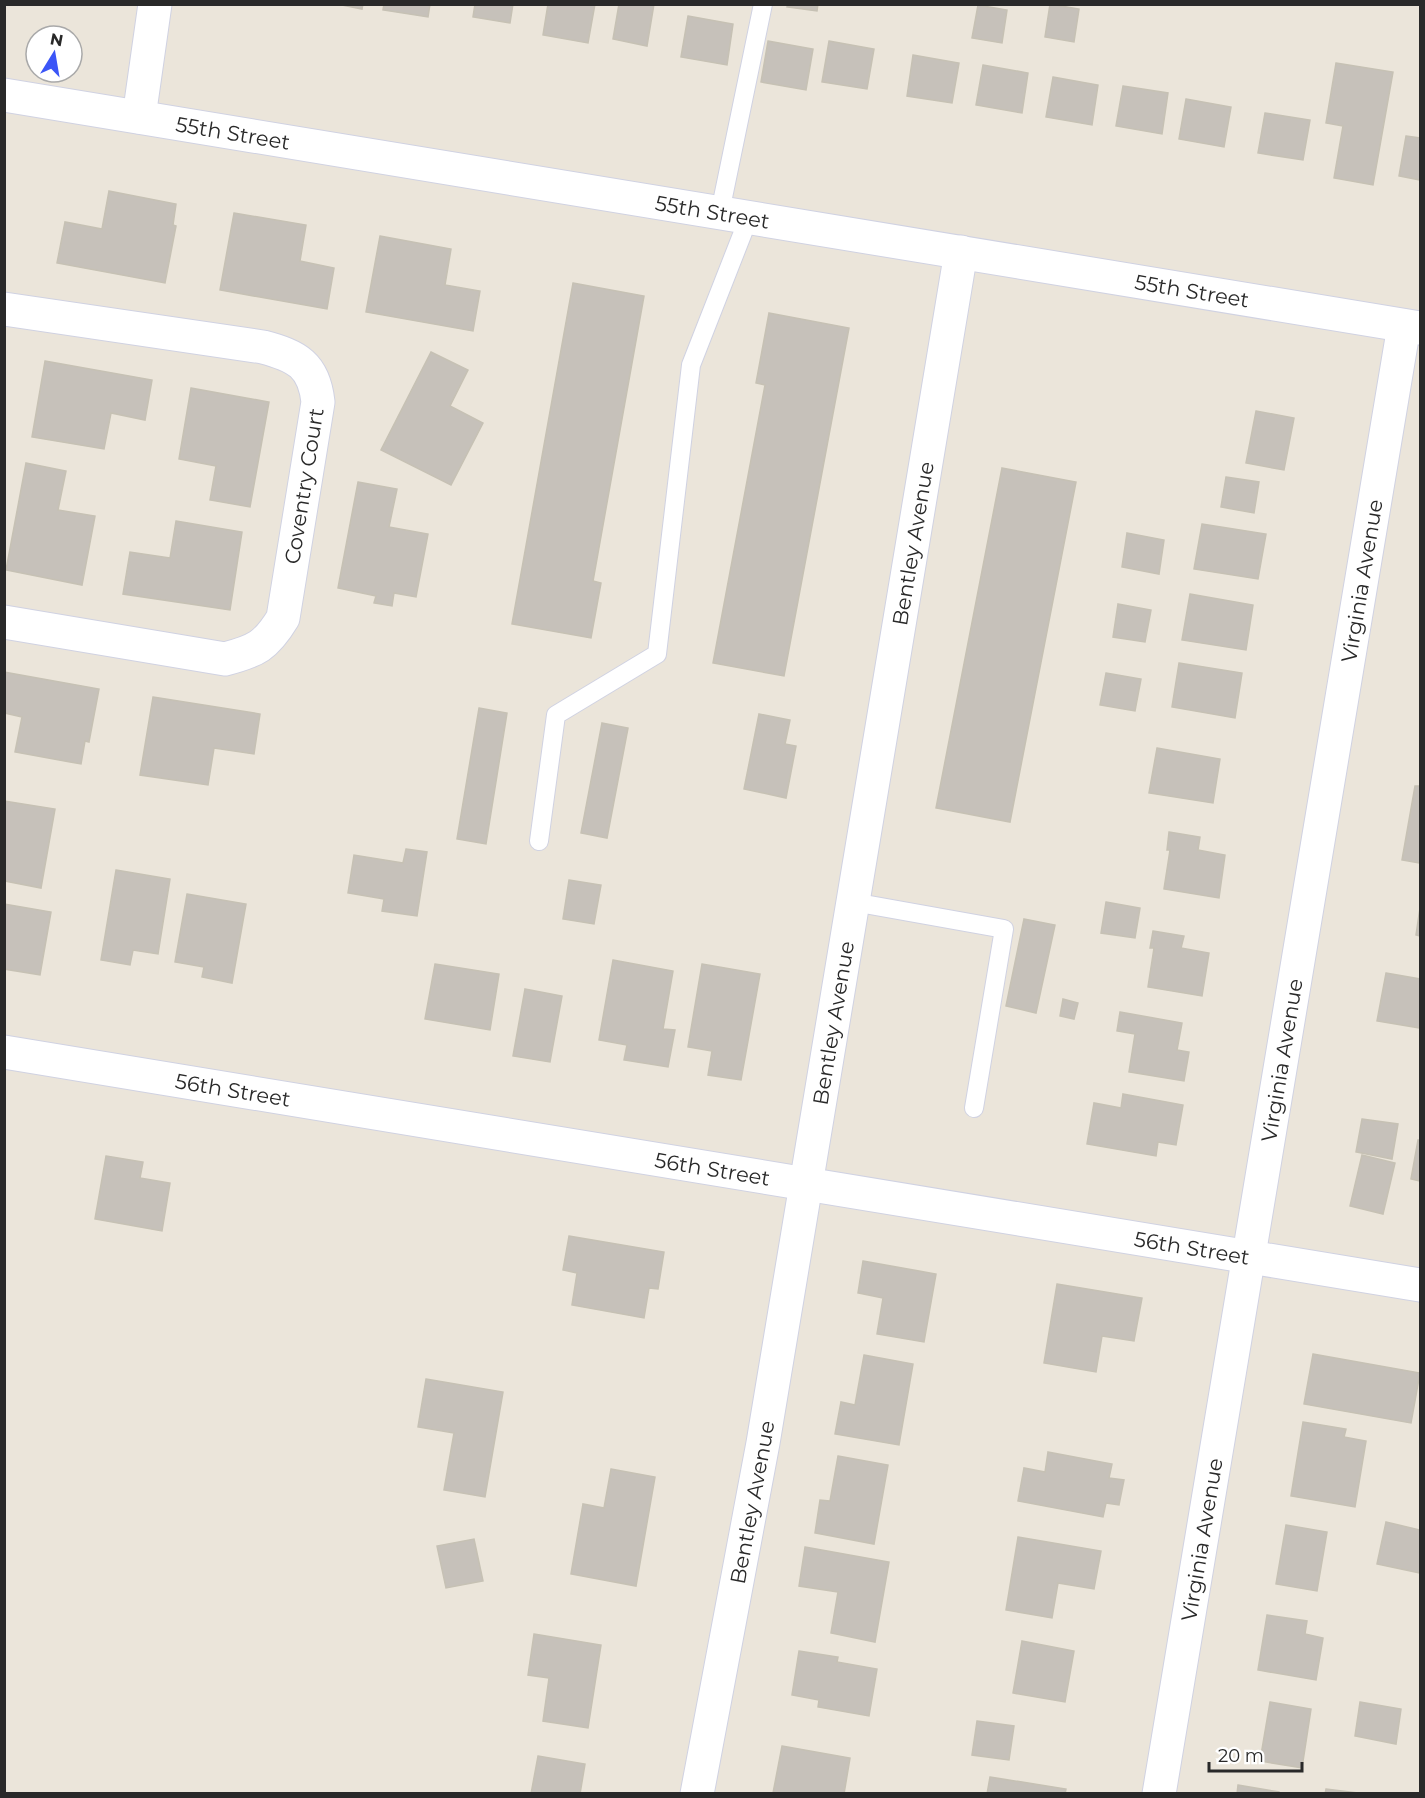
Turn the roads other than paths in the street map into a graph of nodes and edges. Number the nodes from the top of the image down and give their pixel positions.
1 (155, 4) edge
2 (763, 4) edge
3 (5, 100) edge
4 (139, 117) junction
5 (734, 215) junction
6 (961, 252) junction
7 (4, 309) edge
8 (1412, 327) edge
9 (4, 622) edge
10 (539, 840) dead end
11 (853, 903) junction
12 (4, 1052) edge
13 (974, 1108) dead end
14 (806, 1184) junction
15 (1248, 1256) junction
16 (1420, 1285) edge
17 (698, 1794) edge
18 (1159, 1794) edge

1 - 4 street
2 - 5 lane
3 - 4 street, 55th Street
4 - 5 street, 55th Street
5 - 6 street, 55th Street
5 - 10 lane
6 - 8 street, 55th Street
6 - 11 street, Bentley Avenue
7 - 9 street, Coventry Court
8 - 15 street, Virginia Avenue
11 - 13 lane
11 - 14 street, Bentley Avenue
12 - 14 street, 56th Street
14 - 15 street, 56th Street
14 - 17 street, Bentley Avenue
15 - 16 street, 56th Street
15 - 18 street, Virginia Avenue

